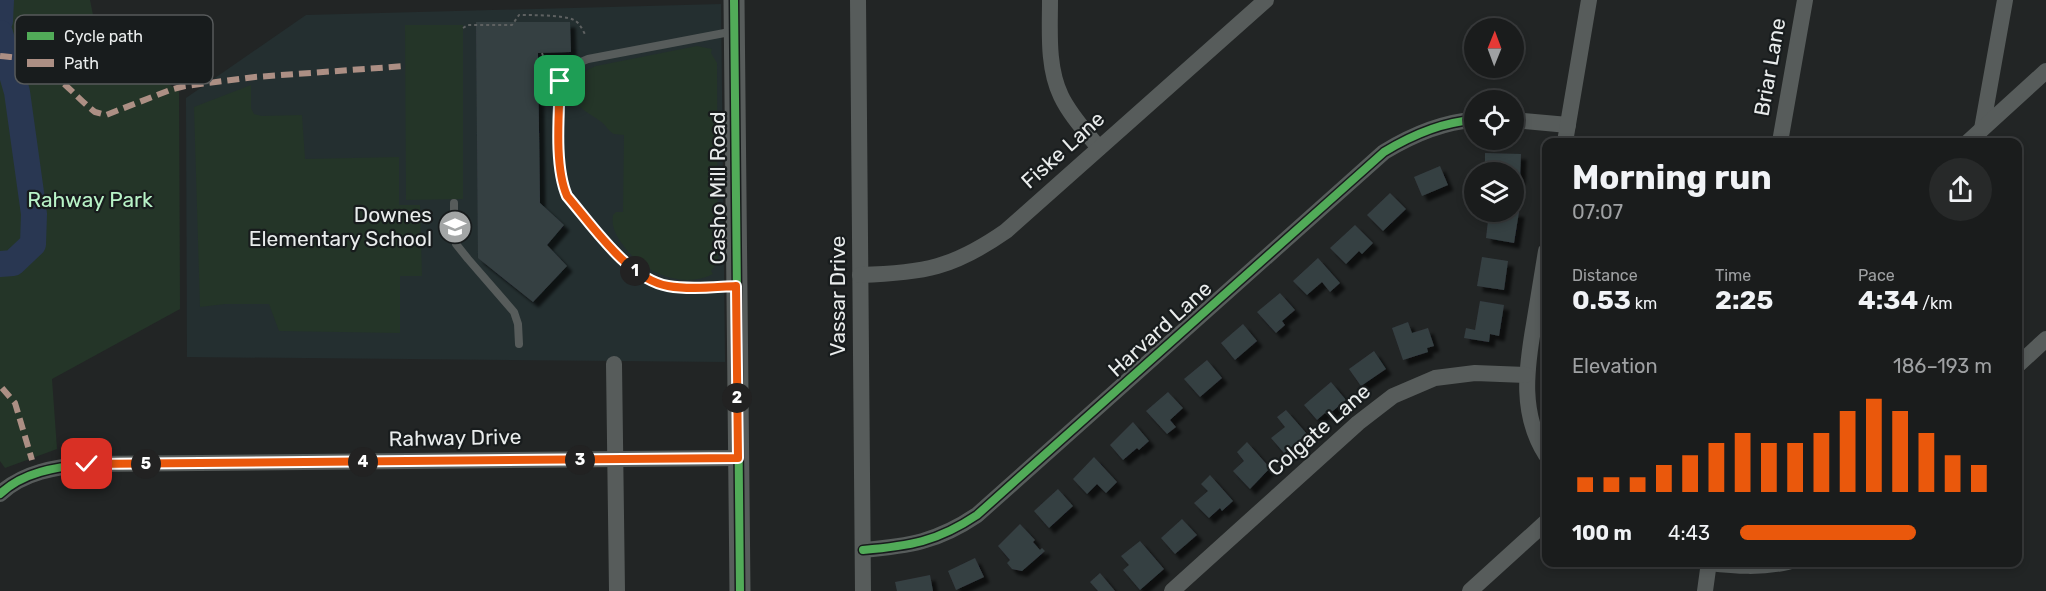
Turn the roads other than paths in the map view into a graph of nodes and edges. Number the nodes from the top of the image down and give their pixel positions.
1 (734, 0) edge
2 (858, 0) edge
3 (1050, 0) edge
4 (1266, 0) edge
5 (1589, 0) edge
6 (1804, 0) edge
7 (2005, 0) edge
8 (735, 31) junction
9 (2046, 71) edge
10 (1524, 121) edge
11 (1464, 122) edge
12 (1568, 124) junction
13 (1982, 129) junction
14 (1566, 138) edge
15 (1781, 138) edge
16 (1972, 138) edge
17 (1099, 148) junction
18 (454, 203) dead end
19 (861, 275) junction
20 (1542, 275) edge
21 (736, 286) junction
22 (2046, 339) edge
23 (519, 344) dead end
24 (2022, 361) edge
25 (615, 364) dead end
26 (1526, 375) junction
27 (1542, 447) edge
28 (738, 458) junction
29 (615, 459) junction
30 (0, 494) edge
31 (1542, 526) edge
32 (863, 550) junction
33 (1708, 567) edge
34 (617, 591) edge
35 (740, 591) edge
36 (863, 591) edge
37 (1172, 591) edge
38 (1470, 591) edge
39 (1705, 591) edge

1 - 8 street, Casho Mill Road
2 - 19 street, Vassar Drive
3 - 17 street
4 - 17 street, Fiske Lane
5 - 12 street
6 - 15 street, Briar Lane
7 - 13 street
8 - 21 street, Casho Mill Road
8 - 21 lane
9 - 13 street
10 - 12 street
11 - 32 street, Harvard Lane
12 - 14 street
13 - 16 street
17 - 19 street, Fiske Lane
18 - 23 lane
19 - 32 street, Vassar Drive
20 - 26 street
21 - 28 street, Casho Mill Road
22 - 24 street
25 - 29 street
26 - 27 street
26 - 37 street, Colgate Lane
28 - 29 street, Rahway Drive
28 - 35 street, Casho Mill Road
29 - 30 street, Rahway Drive
29 - 34 street
31 - 38 street
32 - 36 street, Vassar Drive
33 - 39 street

